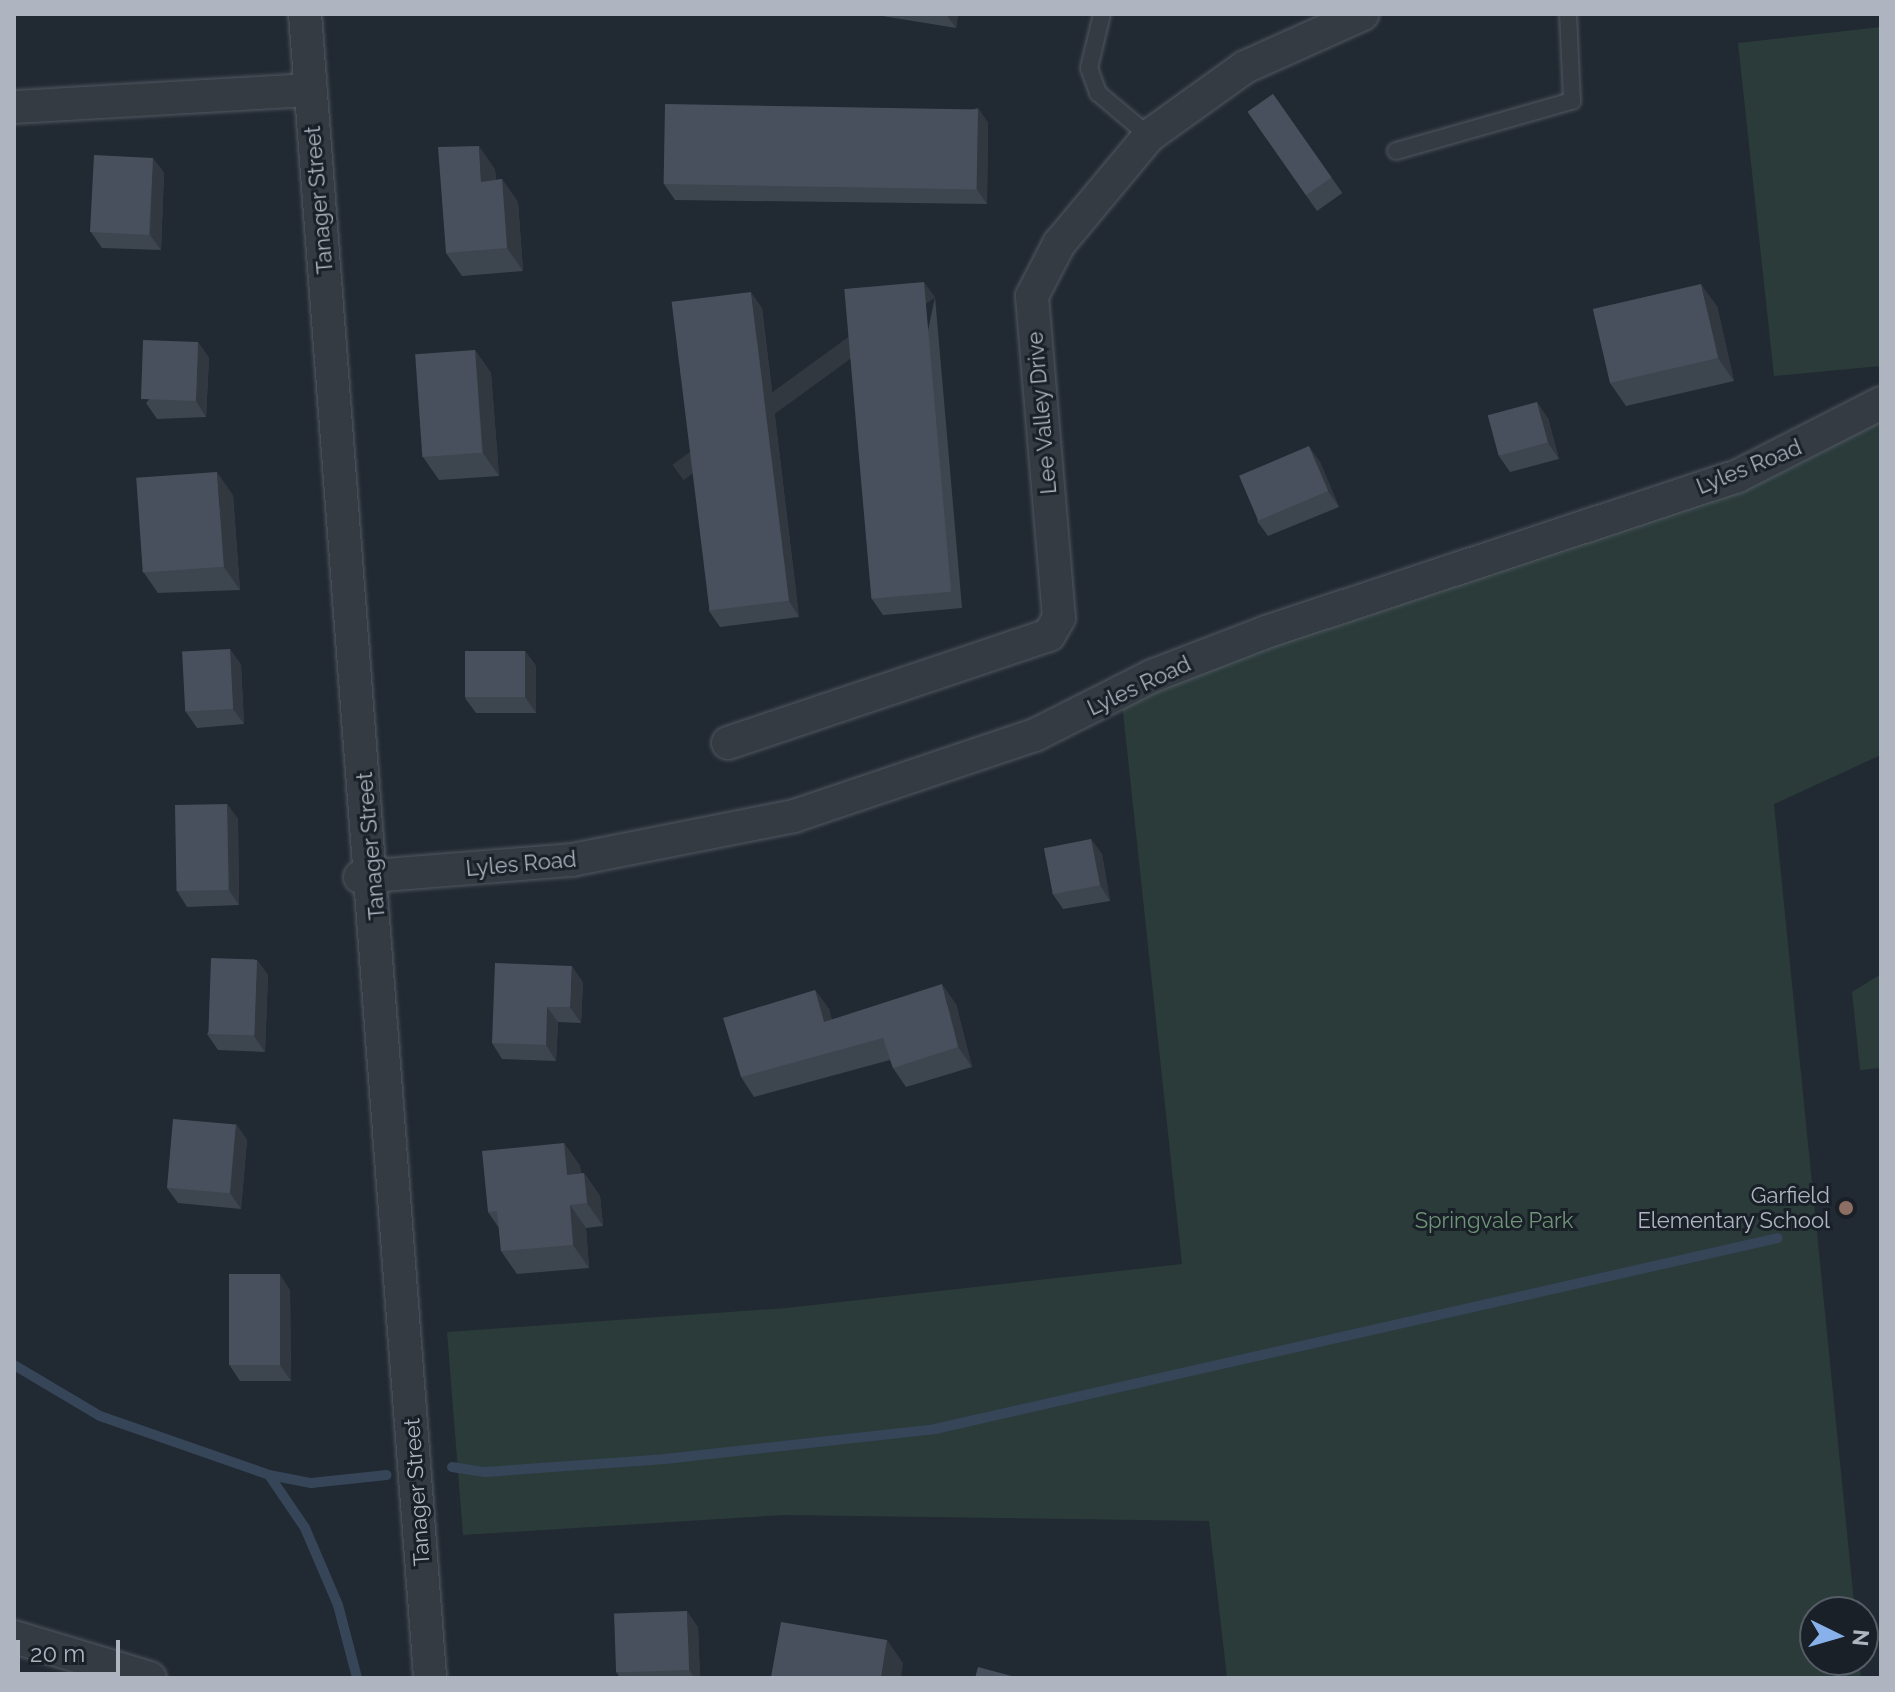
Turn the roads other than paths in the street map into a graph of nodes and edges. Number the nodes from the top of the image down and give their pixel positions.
1 (305, 14) edge
2 (1102, 14) edge
3 (1363, 14) edge
4 (1568, 14) edge
5 (311, 90) junction
6 (14, 107) edge
7 (1149, 136) junction
8 (1396, 151) dead end
9 (1881, 403) edge
10 (728, 743) dead end
11 (367, 877) junction
12 (14, 1637) edge
13 (150, 1678) edge
14 (430, 1678) edge

1 - 5 street, Tanager Street
2 - 7 lane
3 - 7 street, Lee Valley Drive
4 - 8 lane
5 - 6 street
5 - 11 street, Tanager Street
7 - 10 street, Lee Valley Drive
9 - 11 street, Lyles Road
11 - 14 street, Tanager Street
12 - 13 street

